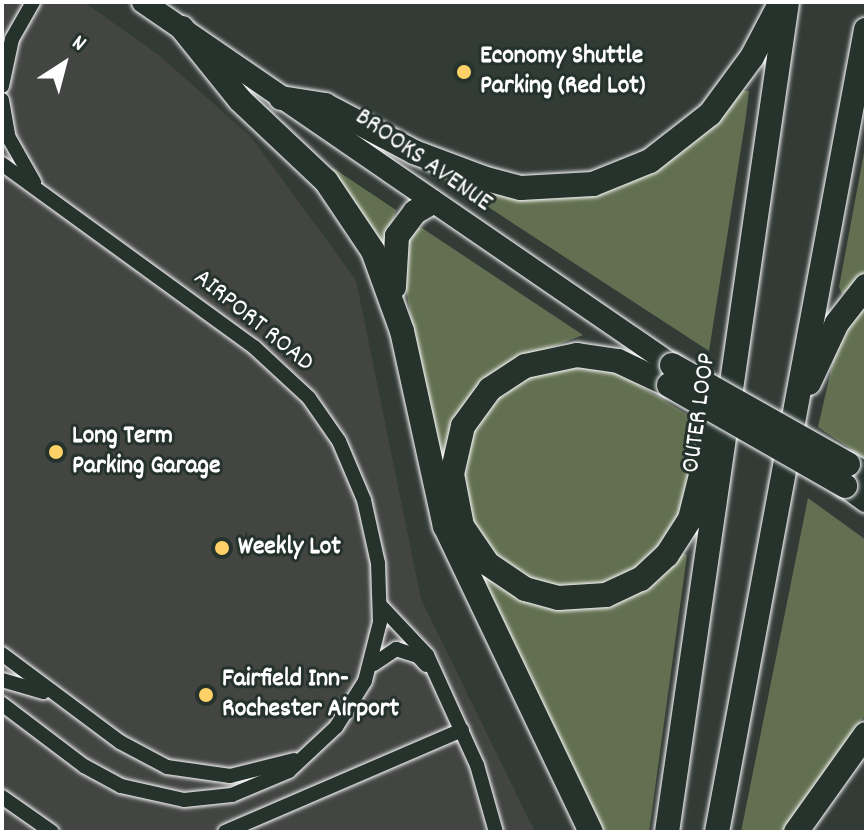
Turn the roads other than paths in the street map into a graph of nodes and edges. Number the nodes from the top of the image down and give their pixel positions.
1 (33, 2) edge
2 (143, 2) edge
3 (781, 2) edge
4 (787, 2) edge
5 (182, 28) junction
6 (866, 30) edge
7 (2, 86) edge
8 (281, 98) junction
9 (2, 100) edge
10 (2, 164) edge
11 (55, 202) junction
12 (432, 202) junction
13 (866, 286) edge
14 (402, 331) junction
15 (670, 375) junction
16 (732, 385) junction
17 (795, 414) junction
18 (853, 475) edge
19 (866, 501) edge
20 (380, 605) junction
21 (2, 654) edge
22 (371, 667) junction
23 (437, 677) junction
24 (2, 680) edge
25 (2, 704) edge
26 (84, 717) junction
27 (462, 730) junction
28 (866, 734) edge
29 (322, 743) junction
30 (2, 797) edge
31 (52, 832) edge
32 (225, 832) edge
33 (496, 832) edge
34 (591, 832) edge
35 (667, 832) edge
36 (717, 832) edge
37 (796, 832) edge

1 - 7 street
2 - 5 main road, BROOKS AVENUE
3 - 8 highway
4 - 16 highway, OUTER LOOP
5 - 8 main road, BROOKS AVENUE
5 - 14 highway
6 - 17 highway
8 - 12 main road, BROOKS AVENUE
9 - 11 street, AIRPORT ROAD
10 - 11 street, AIRPORT ROAD
11 - 20 street, AIRPORT ROAD
12 - 14 highway
12 - 15 main road, BROOKS AVENUE
13 - 17 highway
14 - 34 highway
15 - 16 highway
15 - 18 highway, bridge
16 - 35 highway, OUTER LOOP
17 - 36 highway
18 - 19 main road
20 - 22 street, AIRPORT ROAD
20 - 23 street
21 - 26 street
22 - 23 street
22 - 29 street, AIRPORT ROAD
23 - 27 street
24 - 26 street
25 - 29 street
26 - 29 street
27 - 32 street
27 - 33 street
28 - 37 highway
30 - 31 street

